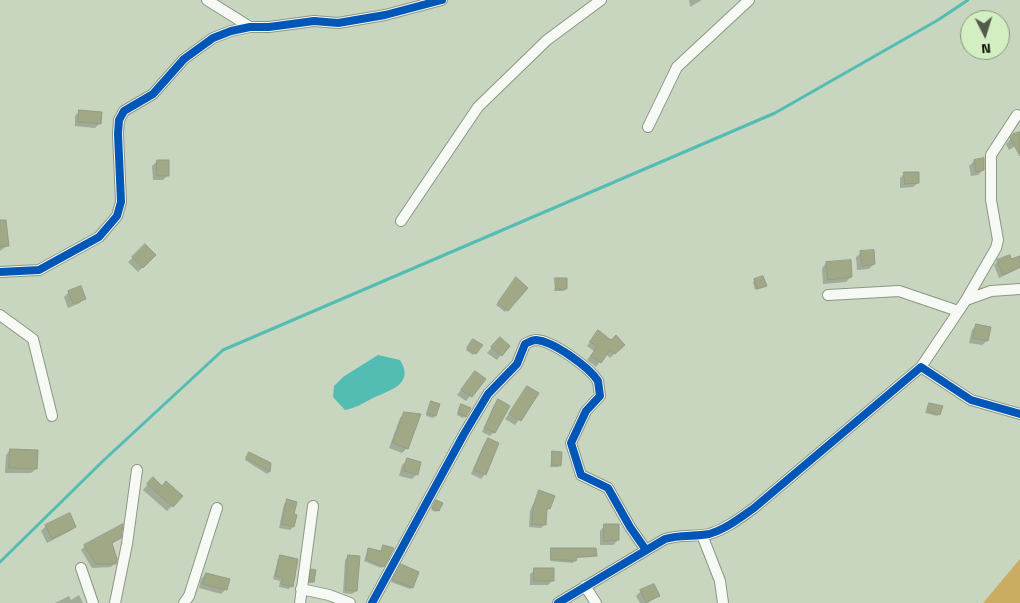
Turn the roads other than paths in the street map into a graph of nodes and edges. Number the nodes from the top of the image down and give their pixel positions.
1 (207, 0) edge
2 (442, 0) edge
3 (601, 0) edge
4 (749, 0) edge
5 (250, 27) junction
6 (1017, 115) dead end
7 (648, 127) dead end
8 (401, 221) dead end
9 (0, 272) edge
10 (1020, 289) edge
11 (828, 295) dead end
12 (966, 300) junction
13 (958, 311) junction
14 (0, 315) edge
15 (921, 367) junction
16 (1020, 414) edge
17 (52, 416) dead end
18 (137, 470) dead end
19 (313, 506) dead end
20 (217, 508) dead end
21 (702, 535) junction
22 (646, 550) junction
23 (82, 568) dead end
24 (585, 586) junction
25 (301, 589) junction
26 (93, 603) edge
27 (115, 603) edge
28 (184, 603) edge
29 (300, 603) edge
30 (350, 603) edge
31 (372, 603) edge
32 (558, 603) edge
33 (596, 603) edge
34 (723, 603) edge

1 - 5 street
2 - 5 street
3 - 8 street
4 - 7 street
5 - 9 street
6 - 12 street
10 - 12 street
11 - 13 street
12 - 13 street
13 - 15 street
14 - 17 street
15 - 16 street
15 - 21 street
18 - 27 street
19 - 25 street
20 - 28 street
21 - 22 street
21 - 34 street
22 - 24 street
22 - 31 street
23 - 26 street
24 - 32 street
24 - 33 street
25 - 29 street
25 - 30 street

